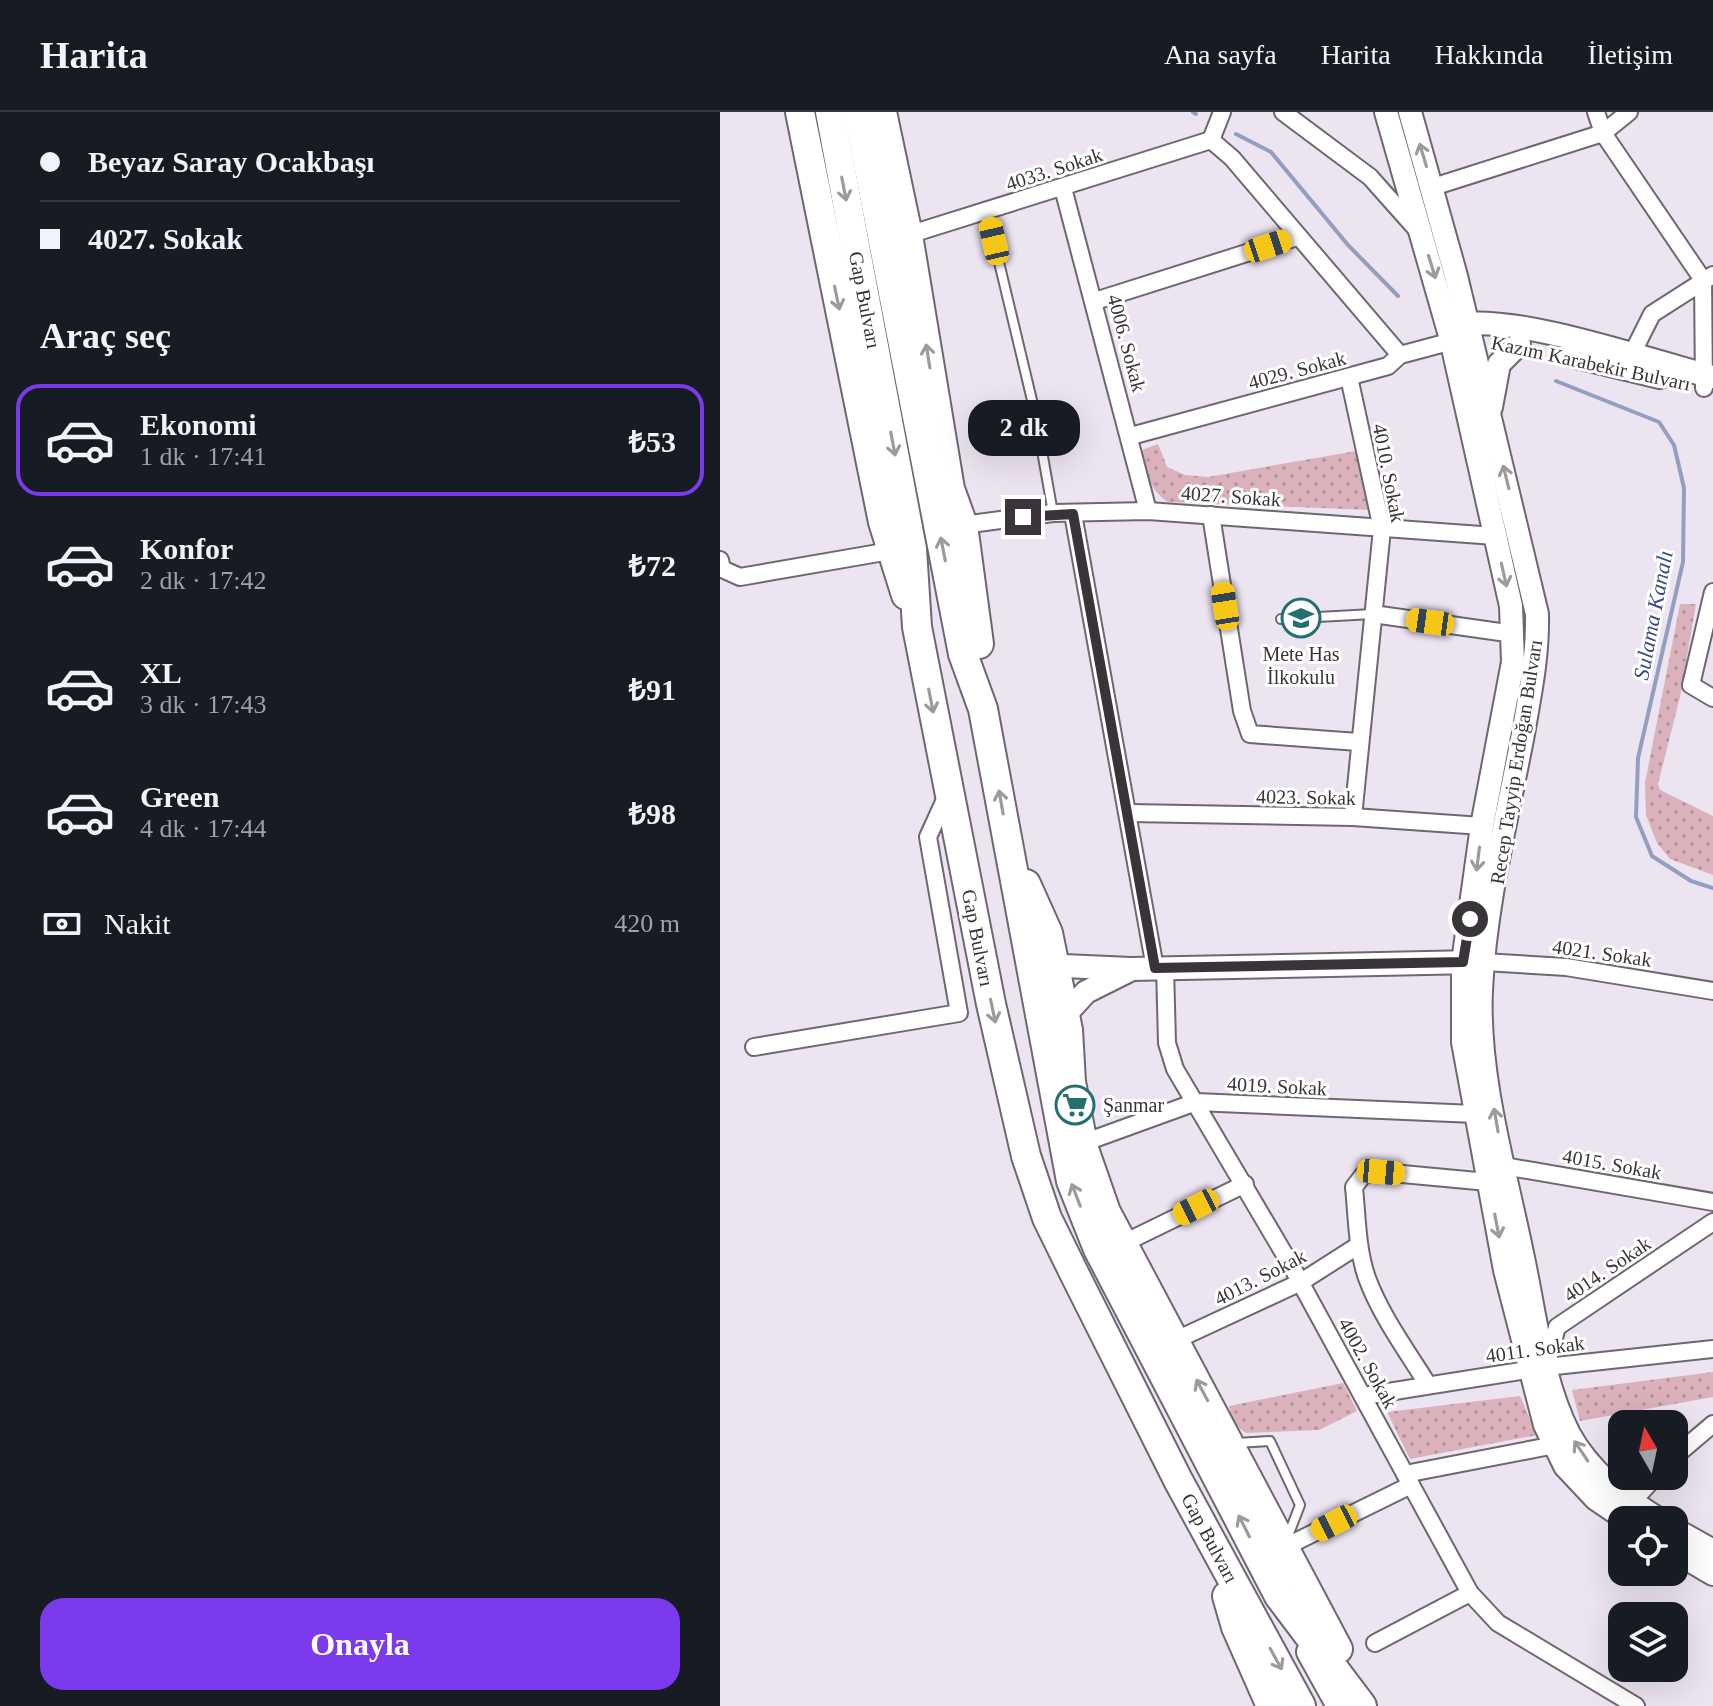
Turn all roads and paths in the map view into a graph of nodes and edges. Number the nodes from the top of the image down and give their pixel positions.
1 (800, 112) edge
2 (830, 112) edge
3 (858, 112) edge
4 (882, 112) edge
5 (1222, 112) edge
6 (1283, 112) edge
7 (1386, 112) edge
8 (1410, 112) edge
9 (1596, 112) edge
10 (1629, 112) edge
11 (1603, 133) junction
12 (1211, 140) junction
13 (1433, 187) junction
14 (1063, 188) junction
15 (987, 212) junction
16 (908, 235) junction
17 (1422, 236) junction
18 (1297, 237) junction
19 (1708, 278) edge
20 (1095, 301) junction
21 (1459, 332) junction
22 (1519, 344) junction
23 (1632, 354) junction
24 (1400, 355) junction
25 (1349, 377) junction
26 (1708, 382) edge
27 (1490, 416) junction
28 (1131, 436) junction
29 (1148, 511) junction
30 (1053, 513) junction
31 (1073, 514) junction
32 (1211, 515) junction
33 (963, 525) junction
34 (1382, 529) junction
35 (1495, 536) junction
36 (890, 551) junction
37 (720, 560) edge
38 (1712, 592) edge
39 (1373, 614) junction
40 (1281, 619) dead end
41 (917, 627) junction
42 (1514, 634) junction
43 (1713, 698) edge
44 (983, 709) junction
45 (1358, 742) junction
46 (949, 791) junction
47 (1129, 813) junction
48 (1353, 817) junction
49 (1482, 826) junction
50 (1474, 962) junction
51 (1042, 965) junction
52 (1160, 968) junction
53 (1131, 969) junction
54 (1713, 991) edge
55 (1065, 1015) junction
56 (754, 1047) dead end
57 (1196, 1102) junction
58 (1475, 1114) junction
59 (1083, 1143) junction
60 (1496, 1174) junction
61 (1245, 1184) junction
62 (1713, 1202) edge
63 (1106, 1212) junction
64 (1713, 1222) edge
65 (1124, 1243) junction
66 (1359, 1245) junction
67 (1113, 1276) junction
68 (1301, 1282) junction
69 (1176, 1340) junction
70 (1713, 1349) edge
71 (1538, 1368) junction
72 (1428, 1385) junction
73 (1363, 1396) junction
74 (1713, 1424) edge
75 (1555, 1445) junction
76 (1688, 1445) edge
77 (1408, 1480) junction
78 (1645, 1490) edge
79 (1615, 1506) edge
80 (1625, 1506) edge
81 (1633, 1506) edge
82 (1688, 1537) edge
83 (1212, 1542) junction
84 (1283, 1548) junction
85 (1713, 1551) edge
86 (1688, 1559) edge
87 (1713, 1574) edge
88 (1470, 1593) junction
89 (1279, 1596) junction
90 (1375, 1643) dead end
91 (1271, 1706) edge
92 (1301, 1706) edge
93 (1339, 1706) edge
94 (1362, 1706) edge
95 (1369, 1706) edge
96 (1636, 1706) edge

1 -> 36 highway
2 -> 41 highway, Gap Bulvarı
44 -> 3 highway, Gap Bulvarı
4 - 16 highway
5 - 12 street
6 - 17 street
7 - 17 main road, Recep Tayyip Erdoğan Bulvarı
13 -> 8 main road, Recep Tayyip Erdoğan Bulvarı
9 - 11 street
10 - 11 street
11 - 13 street
11 - 19 street
12 - 14 street, 4033. Sokak
12 - 18 street
13 - 21 main road, Recep Tayyip Erdoğan Bulvarı
14 - 15 street, 4033. Sokak
14 - 20 street, 4006. Sokak
15 - 16 street, 4033. Sokak
15 - 30 lane
33 -> 16 highway
17 -> 21 main road, Recep Tayyip Erdoğan Bulvarı
18 - 20 street
18 - 24 street
19 - 23 street
19 - 26 street
20 - 28 street, 4006. Sokak
21 - 22 main road, Kazım Karabekir Bulvarı
21 - 23 main road, Kazım Karabekir Bulvarı
21 - 24 street, 4029. Sokak
21 - 27 main road, Recep Tayyip Erdoğan Bulvarı
21 - 35 main road, Recep Tayyip Erdoğan Bulvarı
22 - 26 main road, Kazım Karabekir Bulvarı
22 - 27 main road
23 - 26 main road, Kazım Karabekir Bulvarı
24 - 25 street, 4029. Sokak
25 - 28 street, 4029. Sokak
25 - 34 street, 4010. Sokak
50 -> 27 main road, Recep Tayyip Erdoğan Bulvarı
28 - 29 street, 4006. Sokak
29 - 31 street, 4027. Sokak
29 - 32 street, 4027. Sokak
30 - 31 street, 4027. Sokak
30 - 33 street, 4027. Sokak
31 - 47 street, 4002. Sokak
32 - 34 street, 4027. Sokak
32 - 45 street
33 - 44 highway
34 - 35 street, 4027. Sokak
34 - 39 street, 4010. Sokak
35 -> 42 main road, Recep Tayyip Erdoğan Bulvarı
36 - 37 street
36 - 41 highway
38 - 43 street
39 - 40 lane
39 - 42 street
39 - 45 street, 4010. Sokak
41 -> 46 highway, Gap Bulvarı
42 - 49 main road, Recep Tayyip Erdoğan Bulvarı
51 -> 44 highway, Gap Bulvarı
45 - 48 street, 4010. Sokak
46 - 56 street
46 -> 83 highway, Gap Bulvarı
47 - 48 street, 4023. Sokak
47 - 52 street, 4002. Sokak
48 - 49 street, 4023. Sokak
49 -> 50 main road, Recep Tayyip Erdoğan Bulvarı
50 - 52 main road
50 - 54 street, 4021. Sokak
50 - 58 main road, Recep Tayyip Erdoğan Bulvarı
60 -> 50 main road, Recep Tayyip Erdoğan Bulvarı
51 - 53 main road
51 - 55 highway
67 -> 51 highway, Gap Bulvarı
52 - 53 main road
52 - 57 street, 4002. Sokak
53 - 55 main road
55 - 59 highway
57 - 58 street, 4019. Sokak
57 - 59 street, 4019. Sokak
57 - 61 street, 4002. Sokak
58 - 60 main road, Recep Tayyip Erdoğan Bulvarı
59 - 63 highway
60 - 62 street, 4015. Sokak
60 - 66 street, 4015. Sokak
60 - 71 main road, Recep Tayyip Erdoğan Bulvarı
61 - 65 street
61 - 68 street, 4002. Sokak
63 - 65 highway
63 - 67 main road
64 - 71 street, 4014. Sokak
65 - 69 highway
66 - 68 street, 4013. Sokak
66 - 72 street
89 -> 67 highway, Gap Bulvarı
68 - 69 street, 4013. Sokak
68 - 73 street, 4002. Sokak
84 -> 69 highway
70 - 71 street, 4011. Sokak
71 - 72 street, 4011. Sokak
71 - 75 main road, Recep Tayyip Erdoğan Bulvarı
80 -> 71 main road, Recep Tayyip Erdoğan Bulvarı
72 - 73 street, 4011. Sokak
73 - 77 street, 4002. Sokak
74 - 76 street
75 - 77 street
75 - 79 main road, Recep Tayyip Erdoğan Bulvarı
77 - 84 street
77 - 88 street, 4002. Sokak
78 - 81 street
82 - 85 main road
83 - 91 highway
83 -> 92 highway, Gap Bulvarı
84 - 95 highway
86 - 87 main road
88 - 90 street
88 - 96 street, 4002. Sokak
89 - 93 main road
89 - 94 highway, Gap Bulvarı

